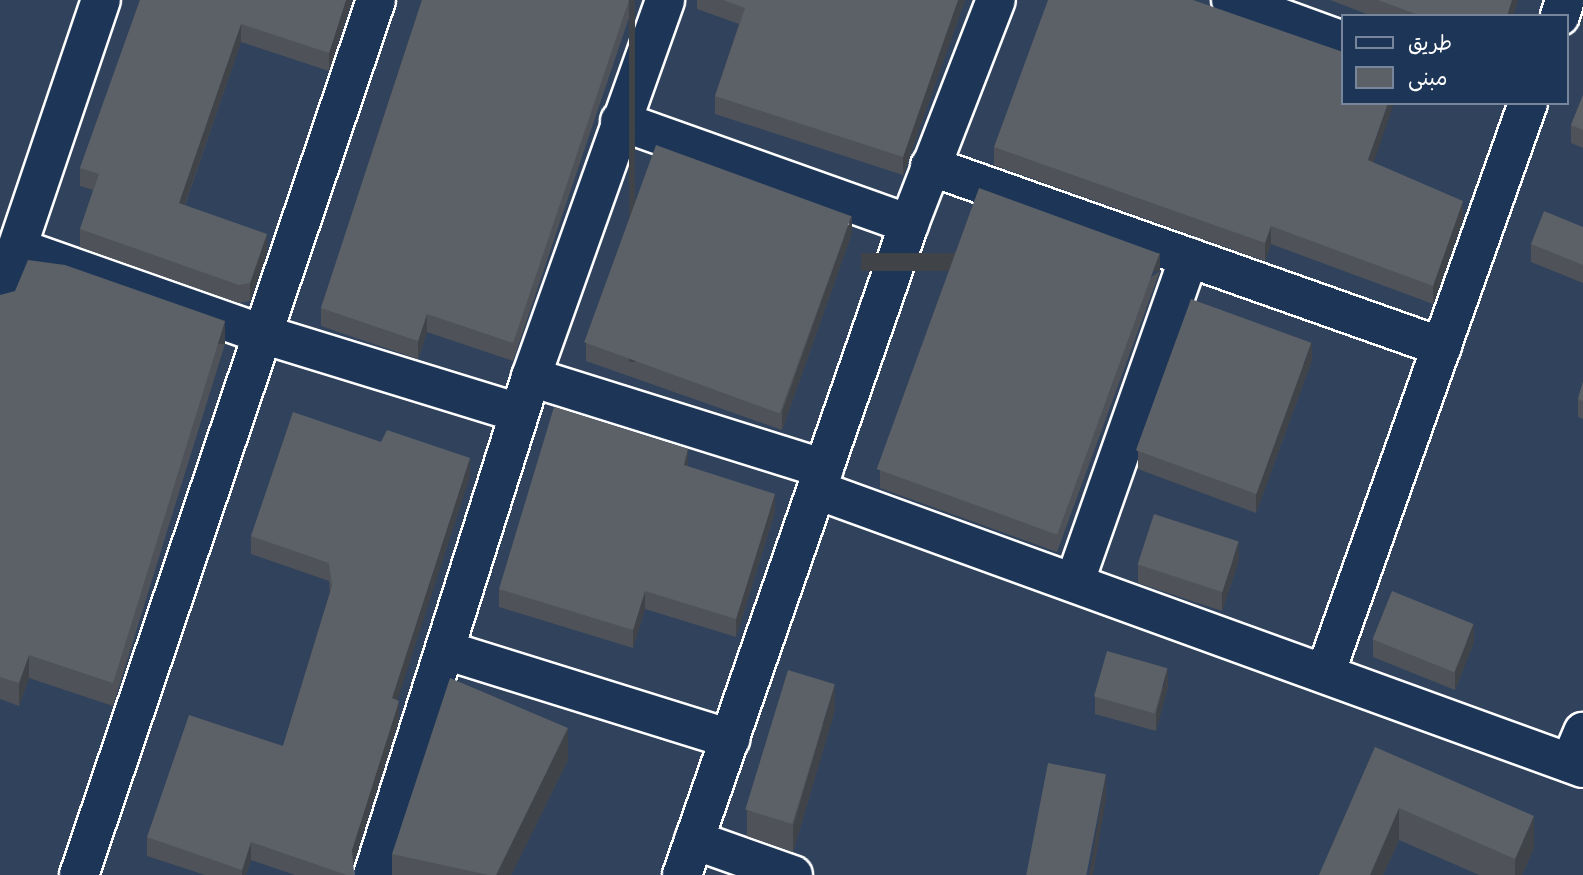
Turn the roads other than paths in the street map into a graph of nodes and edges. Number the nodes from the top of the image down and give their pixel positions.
1 (101, 0) edge
2 (376, 0) edge
3 (665, 0) edge
4 (996, 0) edge
5 (1231, 0) edge
6 (1342, 41) edge
7 (1523, 105) edge
8 (620, 121) junction
9 (930, 166) junction
10 (909, 225) junction
11 (18, 248) junction
12 (1189, 257) junction
13 (0, 298) edge
14 (261, 334) junction
15 (1442, 347) junction
16 (531, 377) junction
17 (519, 413) junction
18 (821, 480) junction
19 (1075, 582) junction
20 (444, 650) junction
21 (1326, 671) junction
22 (730, 739) junction
23 (1579, 755) edge
24 (688, 858) edge
25 (79, 875) edge
26 (373, 875) edge
27 (793, 875) edge

1 - 11 street
2 - 14 street
3 - 8 street
4 - 9 street
5 - 6 street
7 - 15 street
8 - 10 street
8 - 16 street
9 - 10 street
9 - 12 street
10 - 18 street
11 - 13 street
11 - 14 street
12 - 15 street
12 - 19 street
14 - 17 street
14 - 25 street
15 - 21 street
16 - 17 street
16 - 18 street
17 - 20 street
18 - 19 street
18 - 22 street
19 - 21 street
20 - 22 street
20 - 26 street
21 - 23 street
22 - 24 street
24 - 27 street

